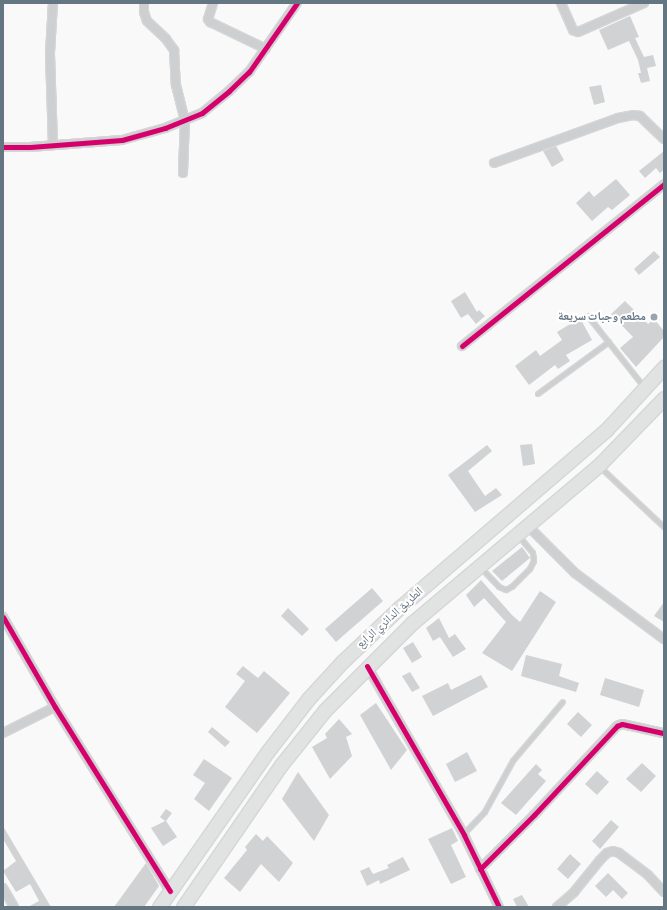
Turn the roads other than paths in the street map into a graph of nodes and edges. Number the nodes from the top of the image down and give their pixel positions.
1 (53, 3) edge
2 (144, 3) edge
3 (213, 3) edge
4 (297, 3) edge
5 (561, 3) edge
6 (644, 3) edge
7 (266, 49) junction
8 (185, 120) junction
9 (664, 139) edge
10 (52, 145) junction
11 (3, 147) edge
12 (494, 162) dead end
13 (182, 173) dead end
14 (664, 184) edge
15 (588, 316) dead end
16 (609, 342) junction
17 (462, 346) dead end
18 (664, 367) edge
19 (646, 389) junction
20 (538, 394) dead end
21 (664, 398) edge
22 (599, 466) junction
23 (664, 526) edge
24 (522, 529) junction
25 (479, 566) junction
26 (3, 617) edge
27 (664, 639) edge
28 (367, 666) junction
29 (563, 702) dead end
30 (55, 707) junction
31 (3, 733) edge
32 (663, 733) edge
33 (464, 834) junction
34 (480, 869) junction
35 (3, 888) edge
36 (170, 891) junction
37 (664, 892) edge
38 (184, 906) edge
39 (14, 907) edge
40 (159, 907) edge
41 (499, 907) edge
42 (557, 907) edge

1 - 10 street
2 - 8 street
3 - 7 street
4 - 7 street
5 - 6 street
7 - 8 street
8 - 10 street
8 - 13 street
9 - 12 street
10 - 11 street
14 - 17 street
15 - 16 lane
16 - 19 lane
16 - 20 lane
18 - 19 main road, الطريق الدائري الرابع
19 - 36 main road, الطريق الدائري الرابع
21 - 22 main road, الطريق الدائري الرابع
22 - 23 lane
22 - 24 main road, الطريق الدائري الرابع
24 - 25 main road, الطريق الدائري الرابع
24 - 25 lane
24 - 27 street
25 - 28 main road, الطريق الدائري الرابع
26 - 30 street
28 - 33 street
28 - 38 main road, الطريق الدائري الرابع
29 - 33 lane
30 - 31 street
30 - 36 street
32 - 34 street
33 - 34 street
34 - 41 street
35 - 39 street
36 - 40 main road, الطريق الدائري الرابع
37 - 42 street

